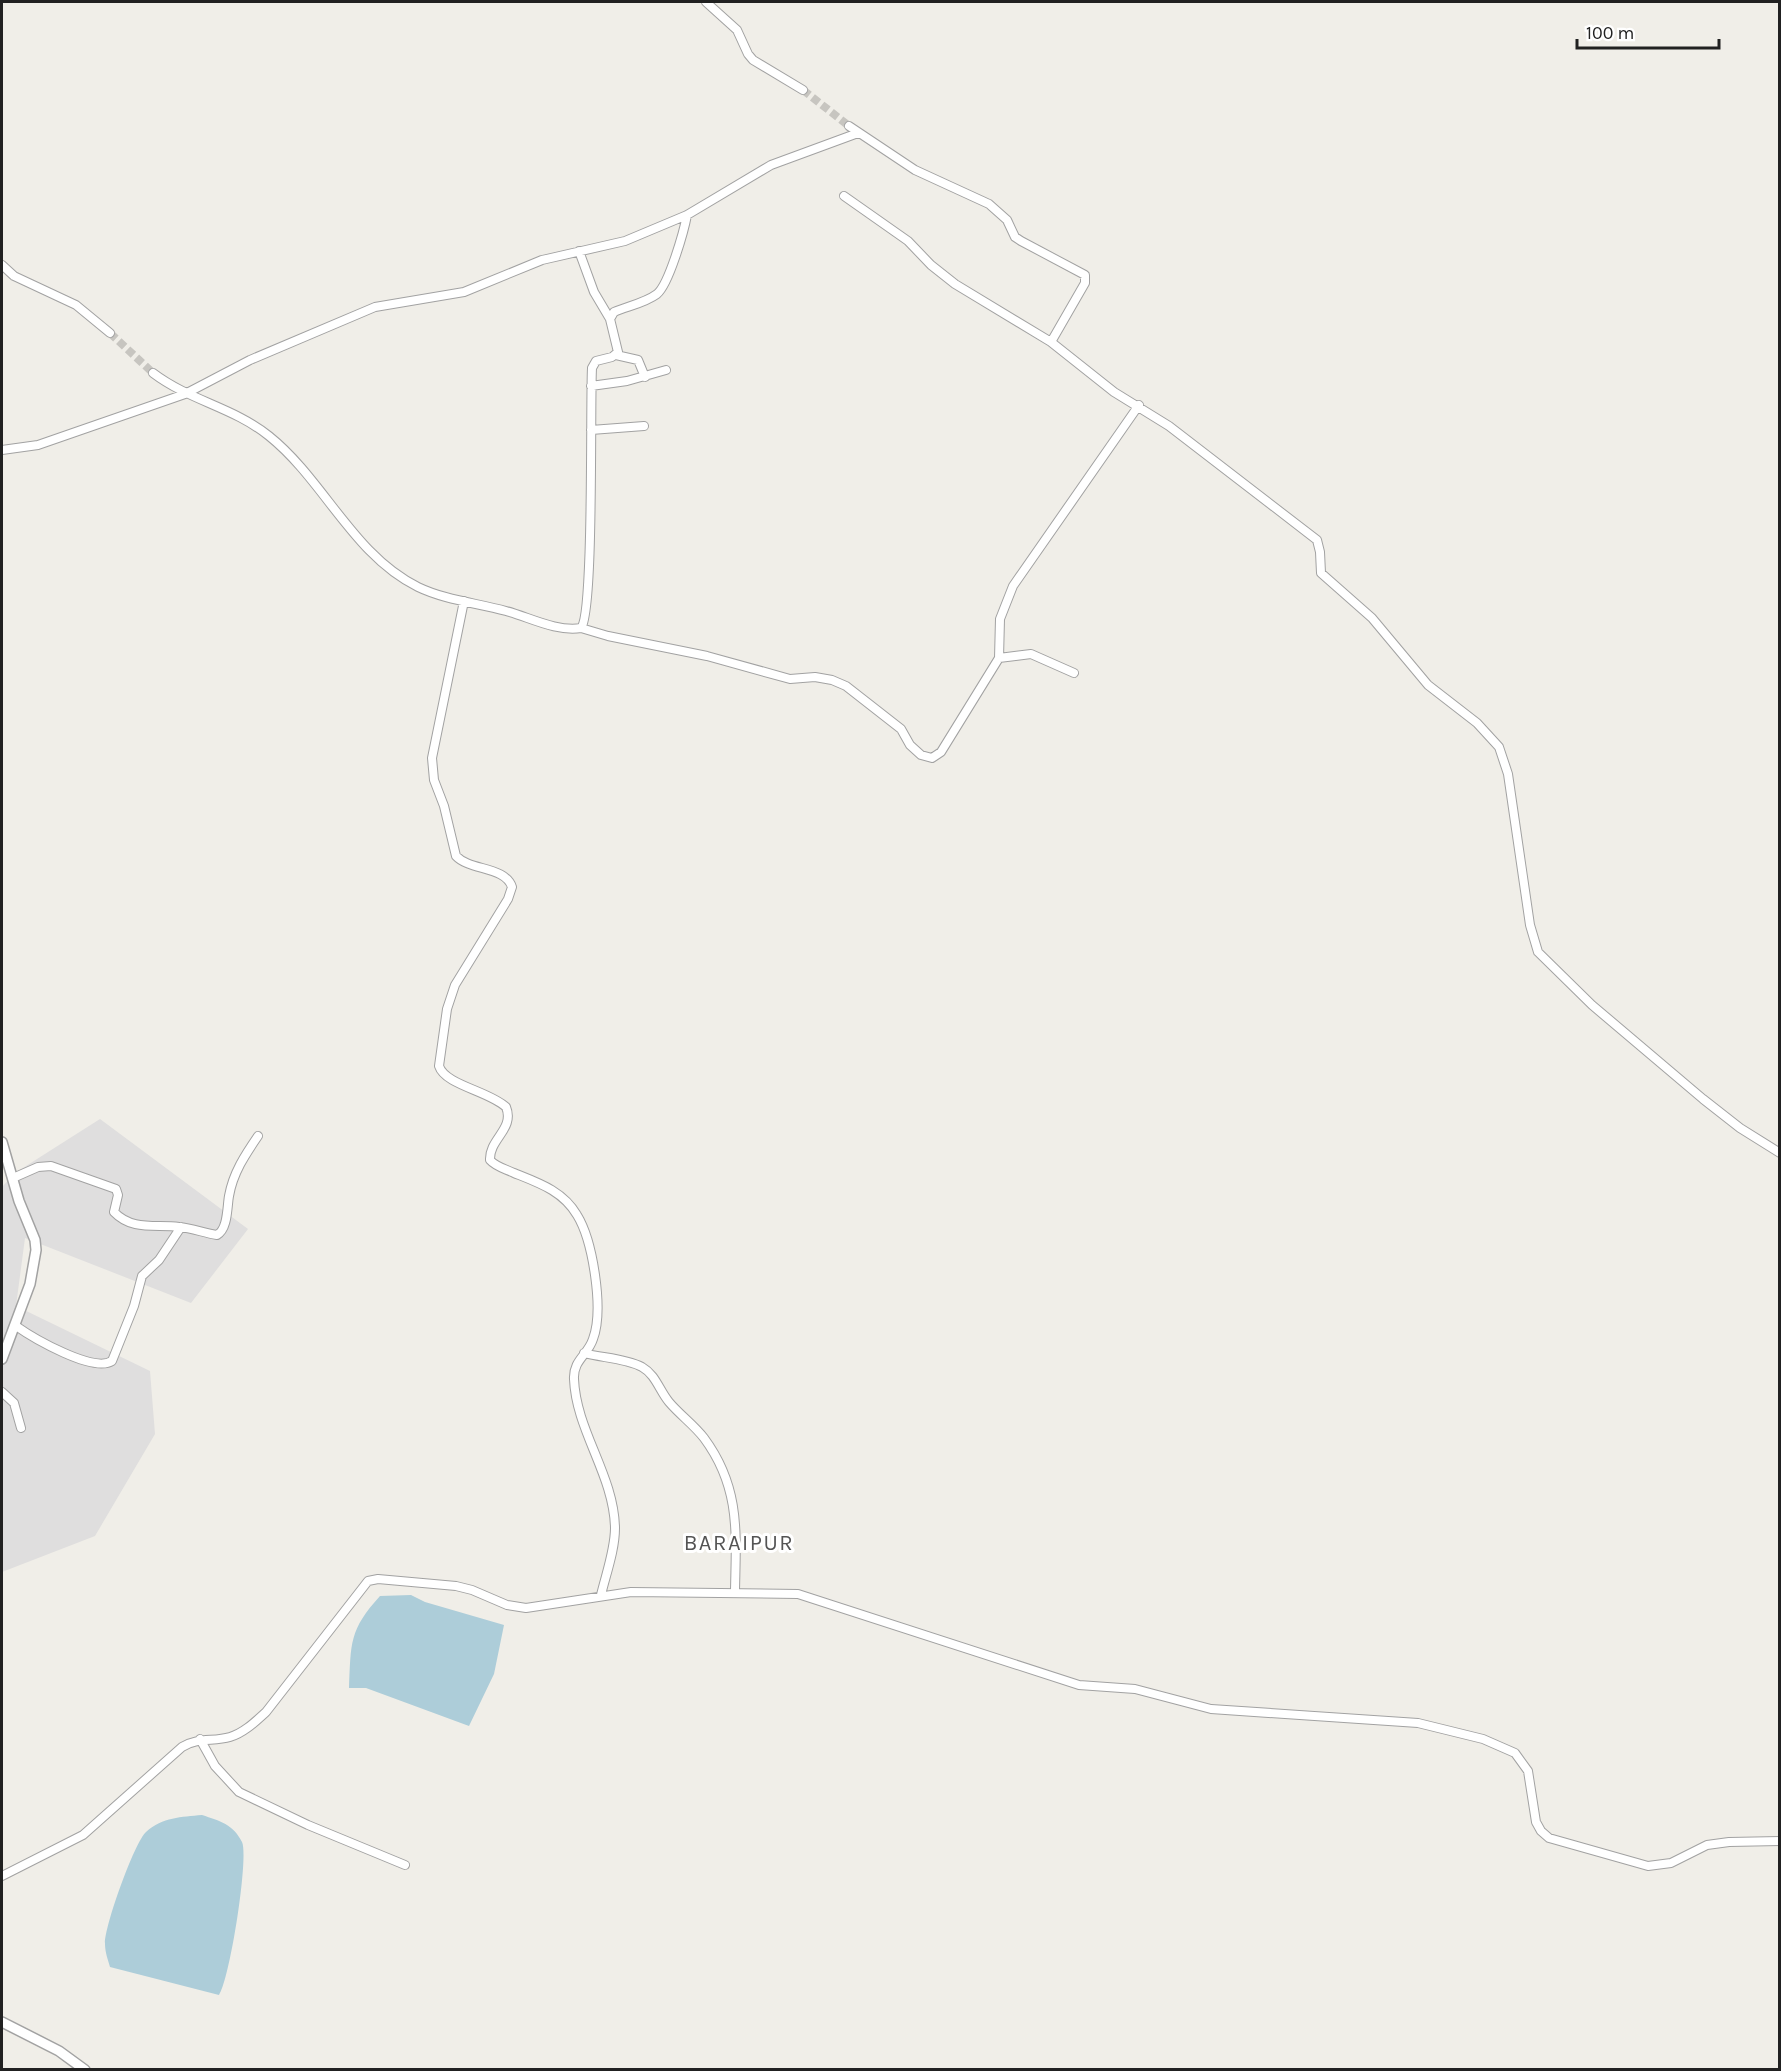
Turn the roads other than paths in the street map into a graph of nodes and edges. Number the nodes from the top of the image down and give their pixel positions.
1 (706, 2) edge
2 (803, 90) tunnel mouth
3 (849, 126) tunnel mouth
4 (858, 133) junction
5 (844, 196) dead end
6 (687, 215) junction
7 (579, 251) junction
8 (2, 265) edge
9 (610, 319) junction
10 (110, 333) tunnel mouth
11 (1051, 342) junction
12 (616, 356) junction
13 (666, 370) dead end
14 (153, 373) tunnel mouth
15 (645, 377) junction
16 (591, 386) junction
17 (185, 394) junction
18 (1138, 405) junction
19 (644, 426) dead end
20 (591, 430) junction
21 (2, 450) edge
22 (464, 601) junction
23 (576, 628) junction
24 (999, 658) junction
25 (1074, 673) dead end
26 (258, 1136) dead end
27 (2, 1142) edge
28 (1779, 1153) edge
29 (13, 1178) junction
30 (182, 1227) junction
31 (16, 1326) junction
32 (584, 1353) junction
33 (2, 1359) edge
34 (2, 1392) edge
35 (21, 1428) dead end
36 (735, 1591) junction
37 (601, 1595) junction
38 (200, 1739) junction
39 (1779, 1841) edge
40 (405, 1865) dead end
41 (2, 1876) edge
42 (2, 2022) edge
43 (85, 2070) edge

1 - 2 street
3 - 4 street
4 - 6 street
4 - 11 street
5 - 11 street
6 - 7 street
6 - 9 street
7 - 9 street
7 - 17 street
8 - 10 street
9 - 12 street
11 - 18 street
12 - 15 street
12 - 16 street
13 - 15 street
14 - 17 street
15 - 16 street
16 - 20 street
17 - 21 street
17 - 22 street
18 - 24 street
18 - 28 street
19 - 20 street
20 - 23 street
22 - 23 street
22 - 32 street
23 - 24 street
24 - 25 street
26 - 30 street
27 - 29 street
29 - 30 street
29 - 31 street
30 - 31 street
31 - 33 street
32 - 36 street
32 - 37 street
34 - 35 street
36 - 37 street
36 - 39 street
37 - 38 street
38 - 40 street
38 - 41 street
42 - 43 street

